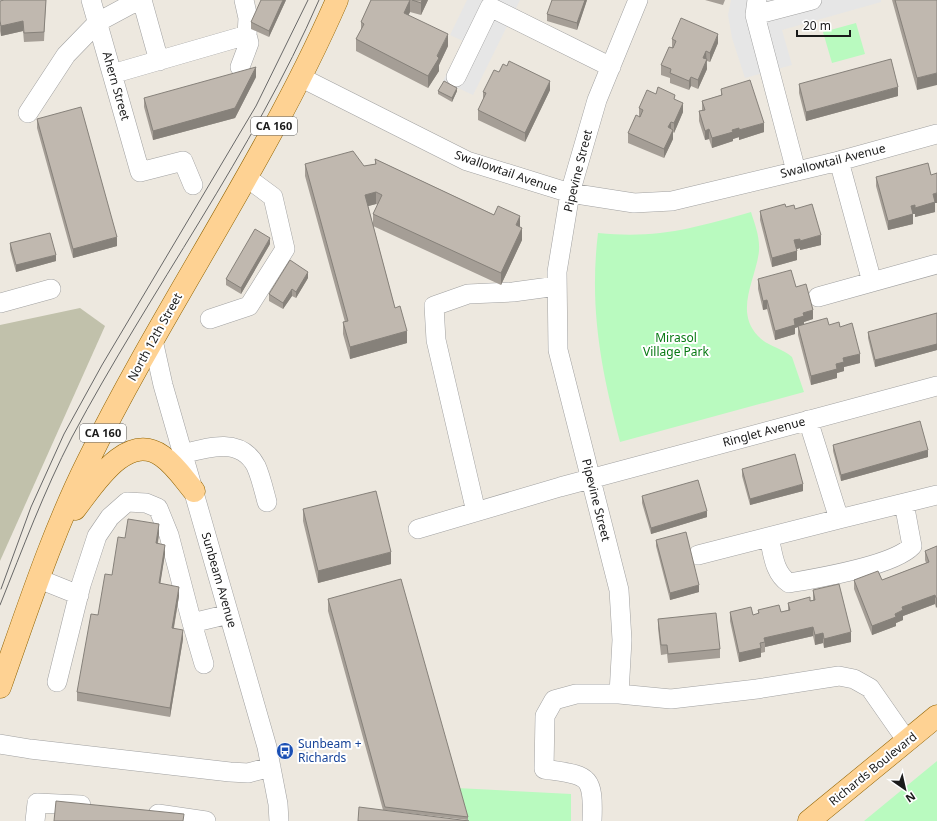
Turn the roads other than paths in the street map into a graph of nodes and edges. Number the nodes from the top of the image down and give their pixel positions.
1 (91, 0) edge
2 (141, 0) edge
3 (244, 0) edge
4 (337, 0) edge
5 (638, 0) edge
6 (812, 0) edge
7 (492, 4) edge
8 (756, 7) edge
9 (98, 22) junction
10 (247, 35) junction
11 (159, 61) junction
12 (240, 67) dead end
13 (611, 67) junction
14 (112, 74) junction
15 (300, 77) junction
16 (456, 77) dead end
17 (28, 113) dead end
18 (937, 134) edge
19 (839, 161) junction
20 (796, 171) junction
21 (246, 177) junction
22 (193, 185) dead end
23 (570, 193) junction
24 (937, 264) edge
25 (872, 282) junction
26 (557, 286) junction
27 (51, 289) dead end
28 (818, 297) dead end
29 (0, 303) edge
30 (210, 319) dead end
31 (153, 340) junction
32 (937, 386) edge
33 (808, 420) junction
34 (183, 454) junction
35 (592, 478) junction
36 (194, 491) junction
37 (937, 495) edge
38 (267, 502) dead end
39 (904, 503) junction
40 (476, 512) junction
41 (839, 519) junction
42 (59, 529) junction
43 (418, 529) dead end
44 (769, 537) junction
45 (698, 555) dead end
46 (39, 579) junction
47 (79, 595) junction
48 (229, 614) junction
49 (192, 623) junction
50 (204, 664) dead end
51 (57, 682) dead end
52 (0, 687) edge
53 (619, 694) junction
54 (937, 716) edge
55 (907, 741) junction
56 (0, 744) edge
57 (271, 767) junction
58 (96, 807) edge
59 (142, 812) edge
60 (35, 821) edge
61 (206, 821) edge
62 (279, 821) edge
63 (592, 821) edge
64 (809, 821) edge

1 - 9 street, Ahern Street
2 - 9 street
2 - 11 street
3 - 10 street
4 - 15 main road, North 12th Street / CA 160
5 - 13 street, Pipevine Street
6 - 8 street
7 - 13 street
7 - 16 street
8 - 20 street
9 - 14 street, Ahern Street
9 - 17 street
10 - 11 street
10 - 12 street
11 - 14 street
13 - 23 street, Pipevine Street
14 - 22 street, Ahern Street
15 - 21 main road, North 12th Street / CA 160
15 - 23 street, Swallowtail Avenue
18 - 19 street, Swallowtail Avenue
19 - 20 street, Swallowtail Avenue
19 - 25 street
20 - 23 street, Swallowtail Avenue
21 - 30 street
21 - 31 main road, North 12th Street / CA 160
23 - 26 street, Pipevine Street
24 - 25 street
25 - 28 street
26 - 35 street, Pipevine Street
26 - 40 street
27 - 29 street
31 - 34 street, Sunbeam Avenue
31 - 42 main road, North 12th Street / CA 160
32 - 33 street, Ringlet Avenue
33 - 35 street, Ringlet Avenue
33 - 41 street
34 - 36 street, Sunbeam Avenue
34 - 38 street
35 - 40 street, Ringlet Avenue
35 - 53 street, Pipevine Street
36 - 42 main road
36 - 48 street, Sunbeam Avenue
37 - 39 street
39 - 41 street
39 - 44 street
40 - 43 street, Ringlet Avenue
41 - 44 street
42 - 46 main road, North 12th Street / CA 160
44 - 45 street
46 - 47 street
46 - 52 main road, North 12th Street / CA 160
47 - 49 street
47 - 51 street
48 - 49 street
48 - 57 street, Sunbeam Avenue
49 - 50 street
53 - 55 street
53 - 63 street
54 - 55 main road, Richards Boulevard
55 - 64 main road, Richards Boulevard
56 - 57 street
57 - 62 street, Sunbeam Avenue
58 - 60 street
59 - 61 street

